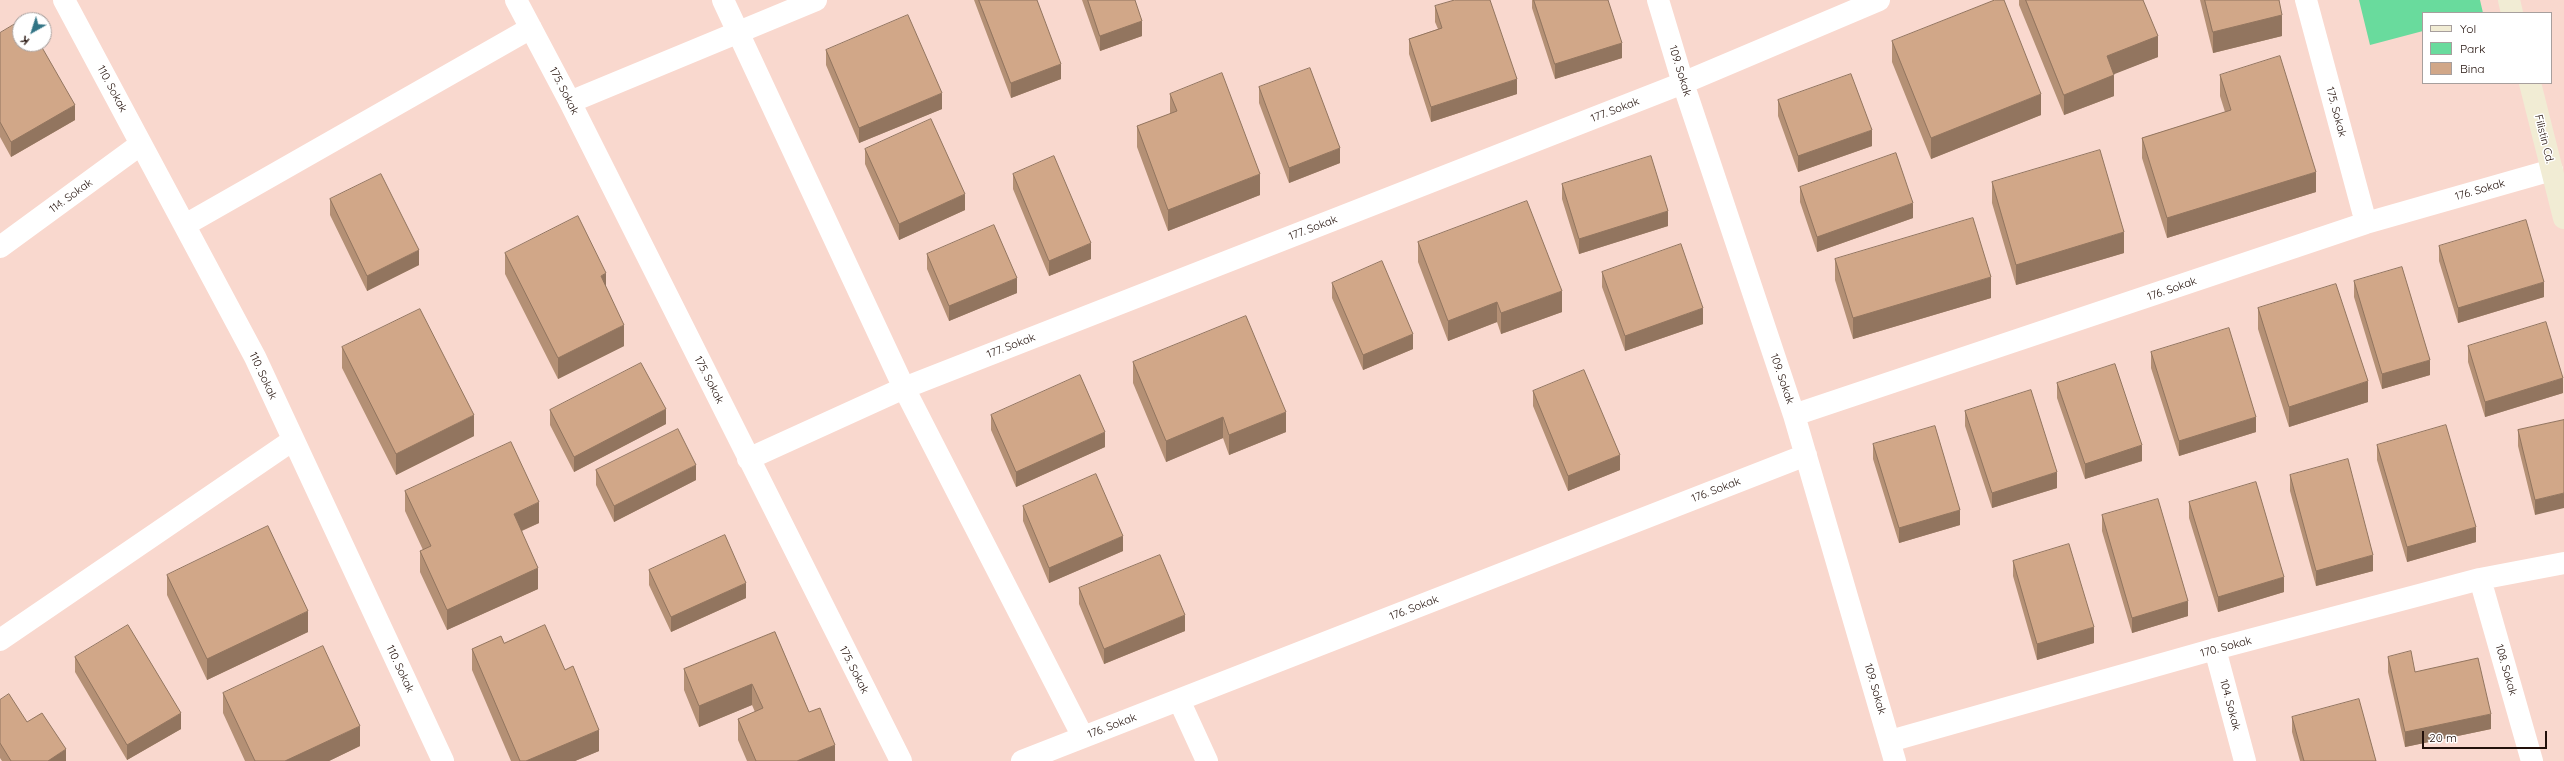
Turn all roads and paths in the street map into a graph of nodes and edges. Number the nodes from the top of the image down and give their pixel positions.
1 (516, 0) edge
2 (723, 0) edge
3 (816, 0) edge
4 (1658, 0) edge
5 (1879, 0) edge
6 (2306, 0) edge
7 (2509, 0) edge
8 (68, 1) edge
9 (2512, 12) edge
10 (531, 28) junction
11 (739, 33) junction
12 (1683, 83) junction
13 (2530, 84) edge
14 (570, 102) junction
15 (141, 144) junction
16 (2552, 170) junction
17 (2564, 218) edge
18 (2366, 223) junction
19 (185, 225) junction
20 (0, 247) edge
21 (904, 388) junction
22 (1794, 415) junction
23 (293, 440) junction
24 (1806, 455) junction
25 (748, 459) junction
26 (2564, 562) edge
27 (2480, 579) junction
28 (0, 640) edge
29 (2215, 650) junction
30 (1179, 700) junction
31 (1083, 737) junction
32 (1893, 751) edge
33 (443, 761) edge
34 (900, 761) edge
35 (1022, 761) edge
36 (1207, 761) edge
37 (2245, 761) edge
38 (2532, 761) edge

1 - 10 street, 175. Sokak
2 - 11 street
3 - 11 street
4 - 12 street, 109. Sokak
5 - 12 street, 177. Sokak
6 - 18 street, 175. Sokak
7 - 9 main road
8 - 15 street, 110. Sokak
10 - 14 street, 175. Sokak
10 - 19 street
11 - 14 street
11 - 21 street
12 - 21 street, 177. Sokak
12 - 22 street, 109. Sokak
13 - 16 main road, Filistin Cd.
14 - 25 street, 175. Sokak
15 - 19 street, 110. Sokak
15 - 20 street, 114. Sokak
16 - 17 main road, Filistin Cd.
16 - 18 street, 176. Sokak
18 - 22 street, 176. Sokak
19 - 23 street, 110. Sokak
21 - 25 street, 177. Sokak
21 - 31 street
22 - 24 street, 109. Sokak
23 - 28 street
23 - 33 street, 110. Sokak
24 - 30 street, 176. Sokak
24 - 32 street, 109. Sokak
25 - 34 street, 175. Sokak
26 - 27 street, 170. Sokak
27 - 29 street, 170. Sokak
27 - 38 street, 108. Sokak
29 - 32 street, 170. Sokak
29 - 37 street, 104. Sokak
30 - 31 street, 176. Sokak
30 - 36 street
31 - 35 street, 176. Sokak

